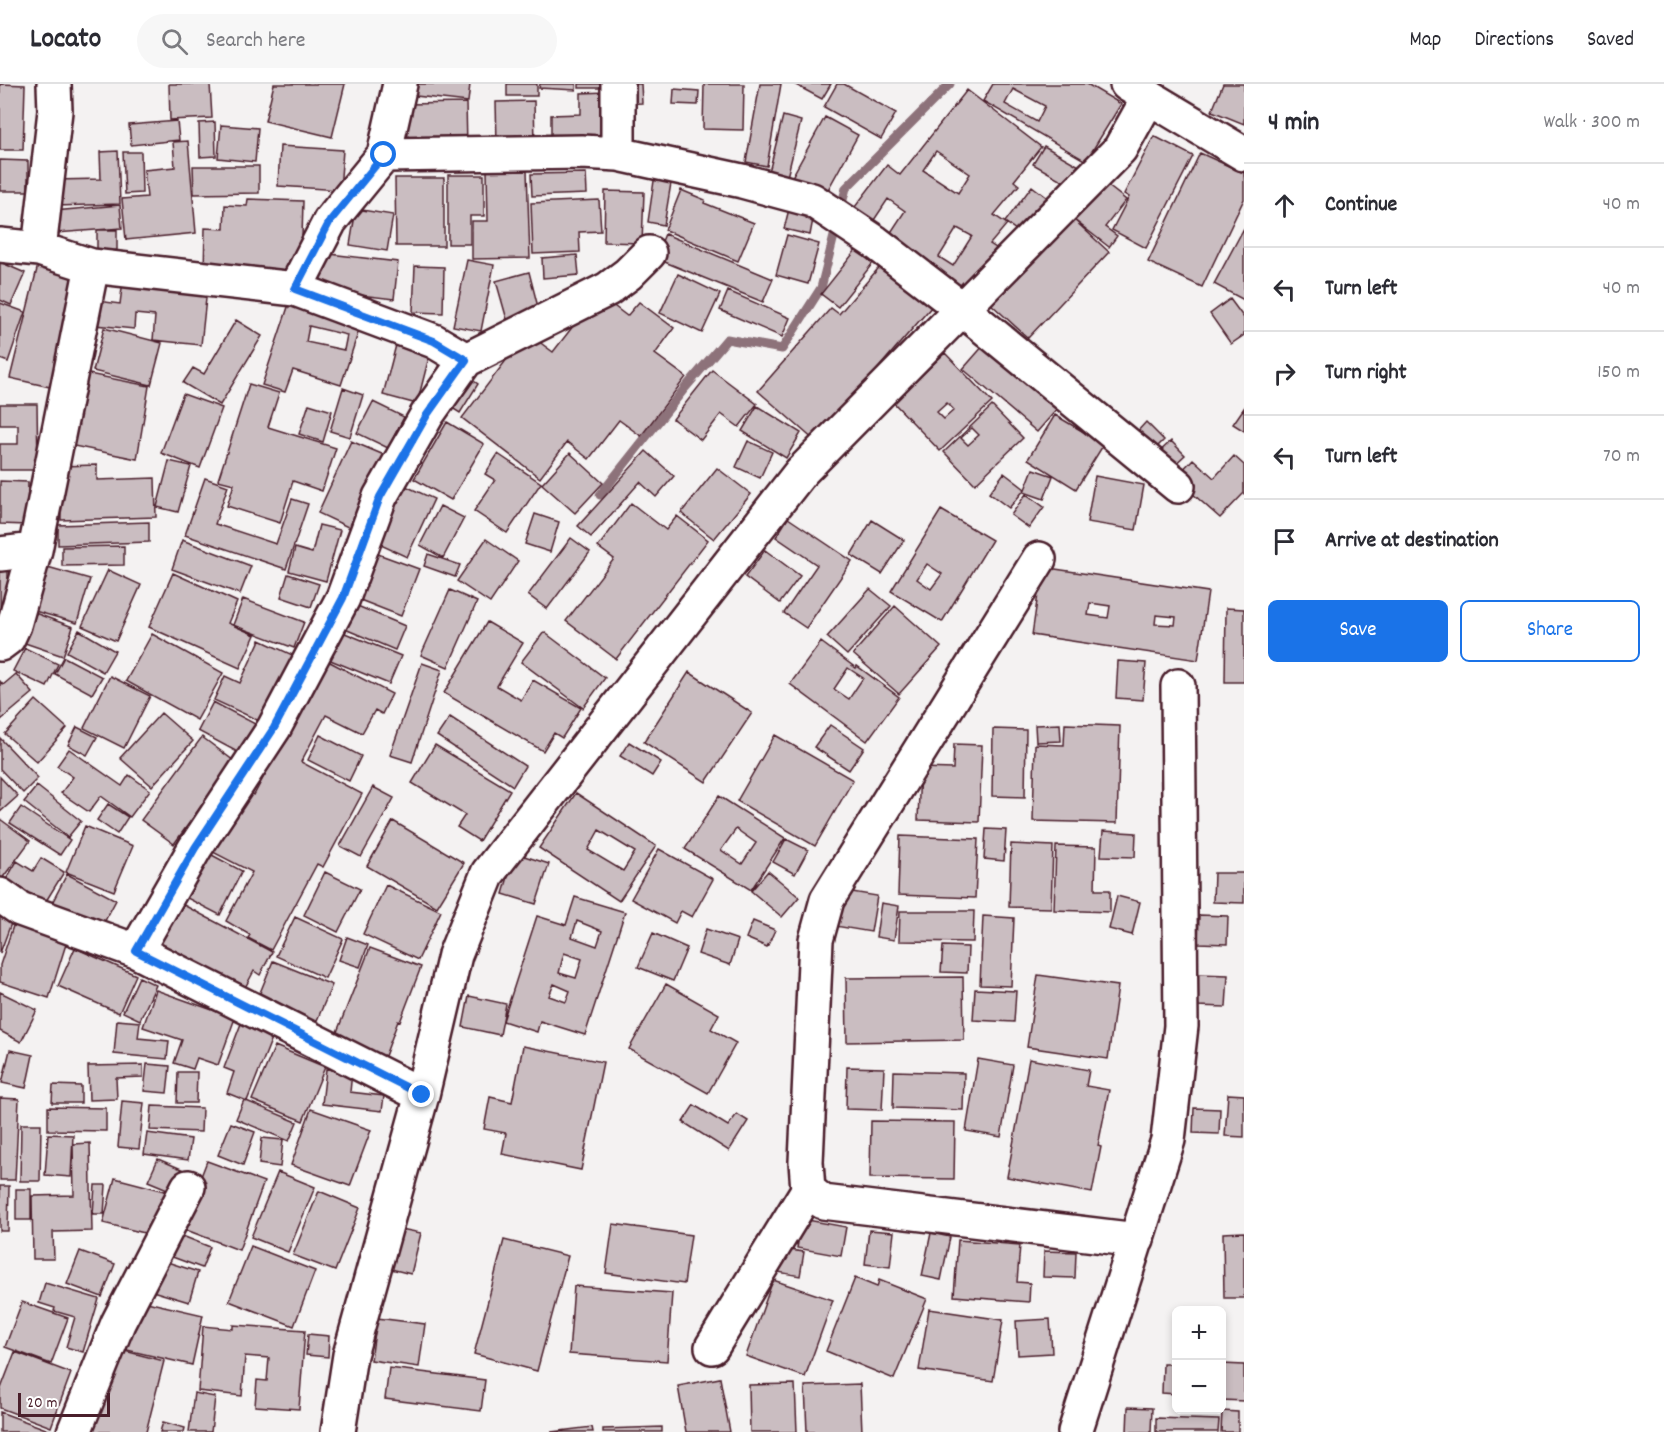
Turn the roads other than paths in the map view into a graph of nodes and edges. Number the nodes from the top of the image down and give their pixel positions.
1 (54, 84) edge
2 (400, 84) edge
3 (618, 84) edge
4 (1138, 90) edge
5 (618, 154) junction
6 (1244, 154) edge
7 (384, 155) junction
8 (0, 245) edge
9 (39, 249) junction
10 (649, 253) dead end
11 (92, 266) junction
12 (295, 289) junction
13 (962, 309) junction
14 (466, 360) junction
15 (1178, 486) dead end
16 (35, 550) junction
17 (0, 554) edge
18 (1039, 559) dead end
19 (0, 644) edge
20 (1178, 686) dead end
21 (0, 895) edge
22 (136, 951) junction
23 (422, 1095) junction
24 (188, 1187) dead end
25 (808, 1190) junction
26 (1137, 1239) junction
27 (712, 1347) dead end
28 (74, 1432) edge
29 (338, 1432) edge
30 (1075, 1432) edge

1 - 9 street
2 - 7 street
3 - 5 street
4 - 6 street
4 - 13 street
5 - 7 street
5 - 13 street
7 - 12 street
8 - 9 street
9 - 11 street
10 - 14 street
11 - 12 street
11 - 16 street
12 - 14 street
13 - 15 street
13 - 23 street
14 - 22 street
16 - 17 street
16 - 19 street
18 - 25 street
20 - 26 street
21 - 22 street
22 - 23 street
23 - 29 street
24 - 28 street
25 - 26 street
25 - 27 street
26 - 30 street

